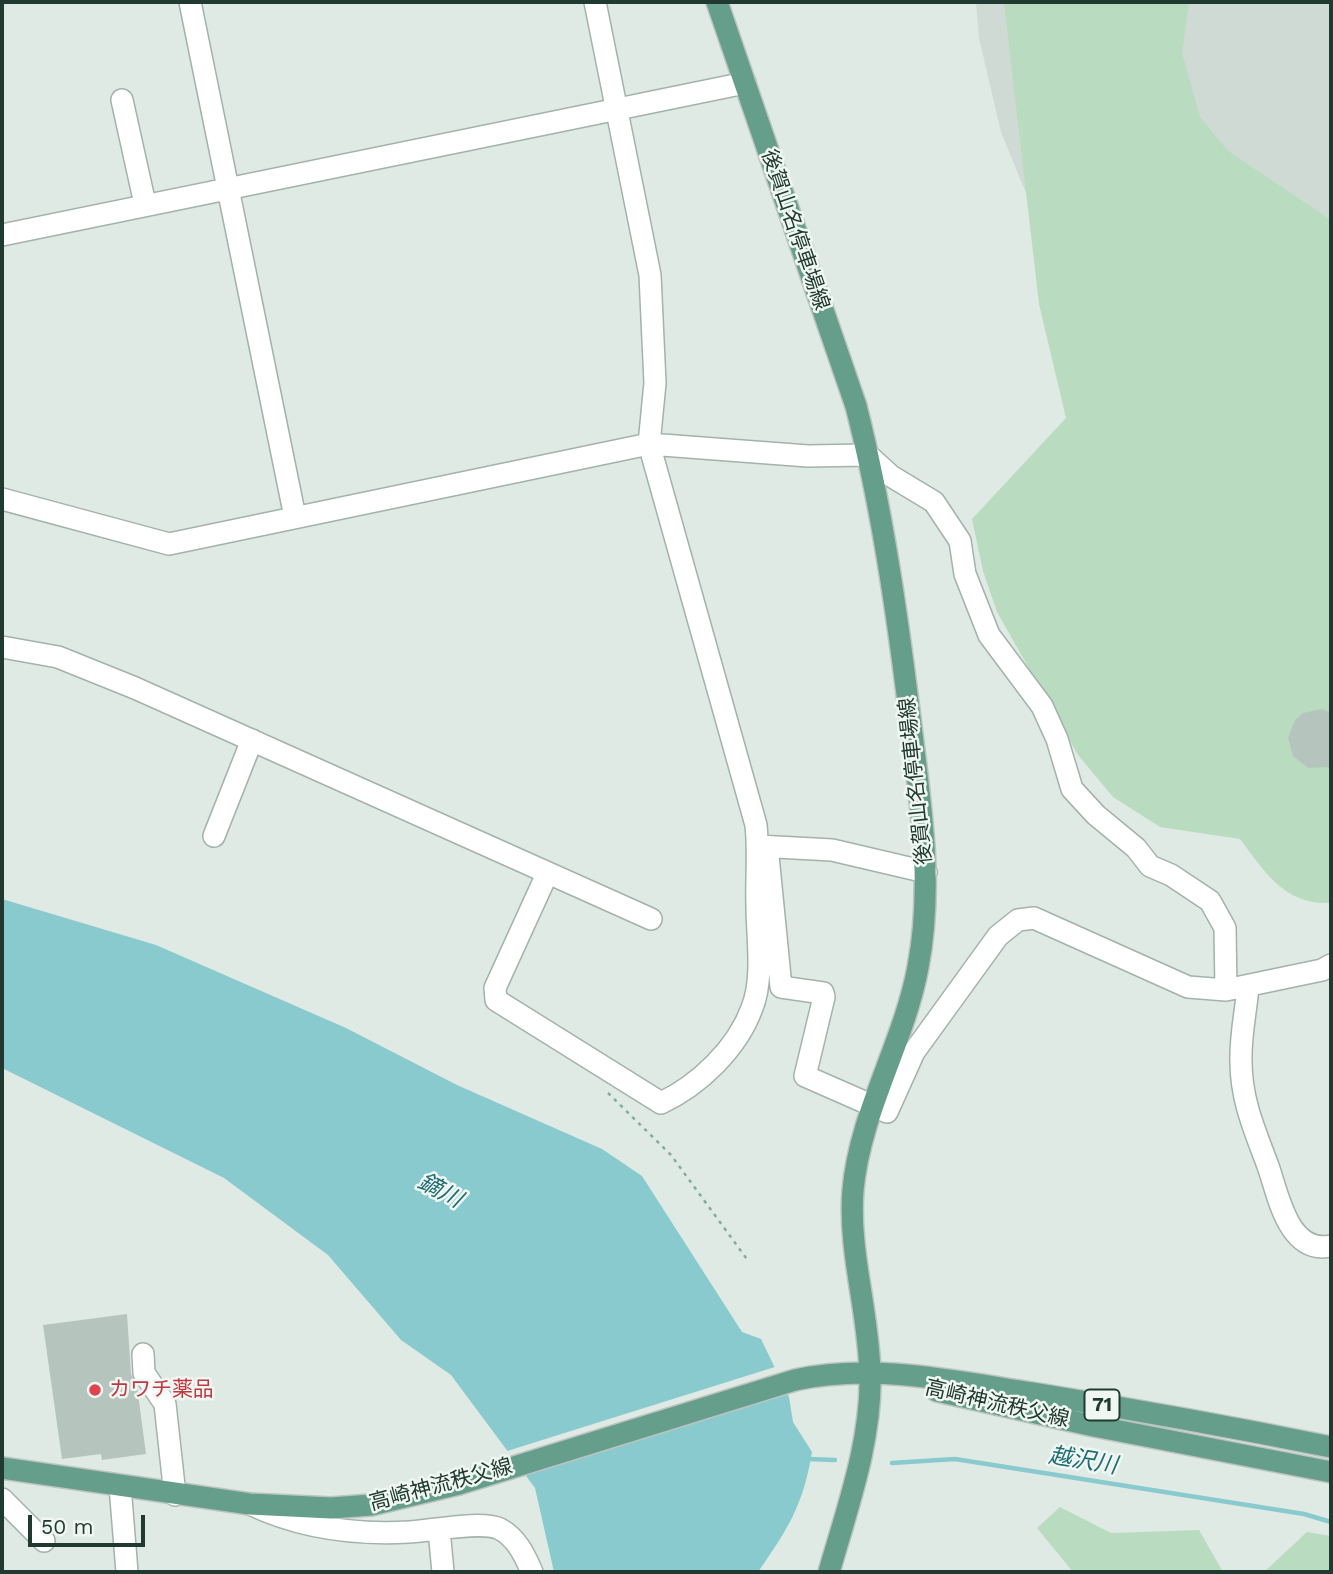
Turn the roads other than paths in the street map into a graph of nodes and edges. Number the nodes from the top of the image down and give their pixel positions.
1 (190, 2) edge
2 (595, 2) edge
3 (717, 2) edge
4 (745, 83) junction
5 (122, 100) dead end
6 (618, 110) junction
7 (228, 187) junction
8 (145, 204) junction
9 (2, 235) edge
10 (649, 444) junction
11 (868, 455) junction
12 (2, 499) edge
13 (295, 517) junction
14 (2, 647) edge
15 (252, 740) junction
16 (214, 836) dead end
17 (763, 846) junction
18 (926, 872) junction
19 (547, 874) junction
20 (651, 919) dead end
21 (1331, 965) edge
22 (1248, 987) junction
23 (1226, 990) junction
24 (873, 1106) junction
25 (1331, 1246) edge
26 (143, 1354) dead end
27 (870, 1374) junction
28 (1331, 1447) edge
29 (2, 1468) edge
30 (1331, 1472) edge
31 (120, 1486) junction
32 (175, 1494) junction
33 (2, 1499) edge
34 (250, 1504) junction
35 (439, 1530) junction
36 (44, 1541) dead end
37 (127, 1572) edge
38 (443, 1572) edge
39 (532, 1572) edge
40 (829, 1572) edge

1 - 7 street
2 - 6 street
3 - 4 main road, 後賀山名停車場線
4 - 6 street
4 - 11 main road, 後賀山名停車場線
5 - 8 street
6 - 7 street
6 - 10 street
7 - 8 street
7 - 13 street
8 - 9 street
10 - 11 street
10 - 13 street
10 - 17 street
11 - 18 main road, 後賀山名停車場線
11 - 23 street
12 - 13 street
14 - 15 street
15 - 16 street
15 - 19 street
17 - 18 street
17 - 19 street
17 - 24 street
18 - 24 main road, 後賀山名停車場線
19 - 20 street
21 - 22 street
22 - 23 street
22 - 25 street
23 - 24 street
24 - 27 main road, 後賀山名停車場線
26 - 32 street
27 - 28 main road, 高崎神流秩父線 / 71
27 - 30 main road, 高崎神流秩父線 / 71
27 - 34 main road, 高崎神流秩父線 / 71
27 - 40 main road, 後賀山名停車場線
29 - 31 main road, 高崎神流秩父線 / 71
31 - 32 main road, 高崎神流秩父線 / 71
31 - 37 street
32 - 34 main road, 高崎神流秩父線 / 71
33 - 36 street
34 - 35 street
35 - 38 street
35 - 39 street

